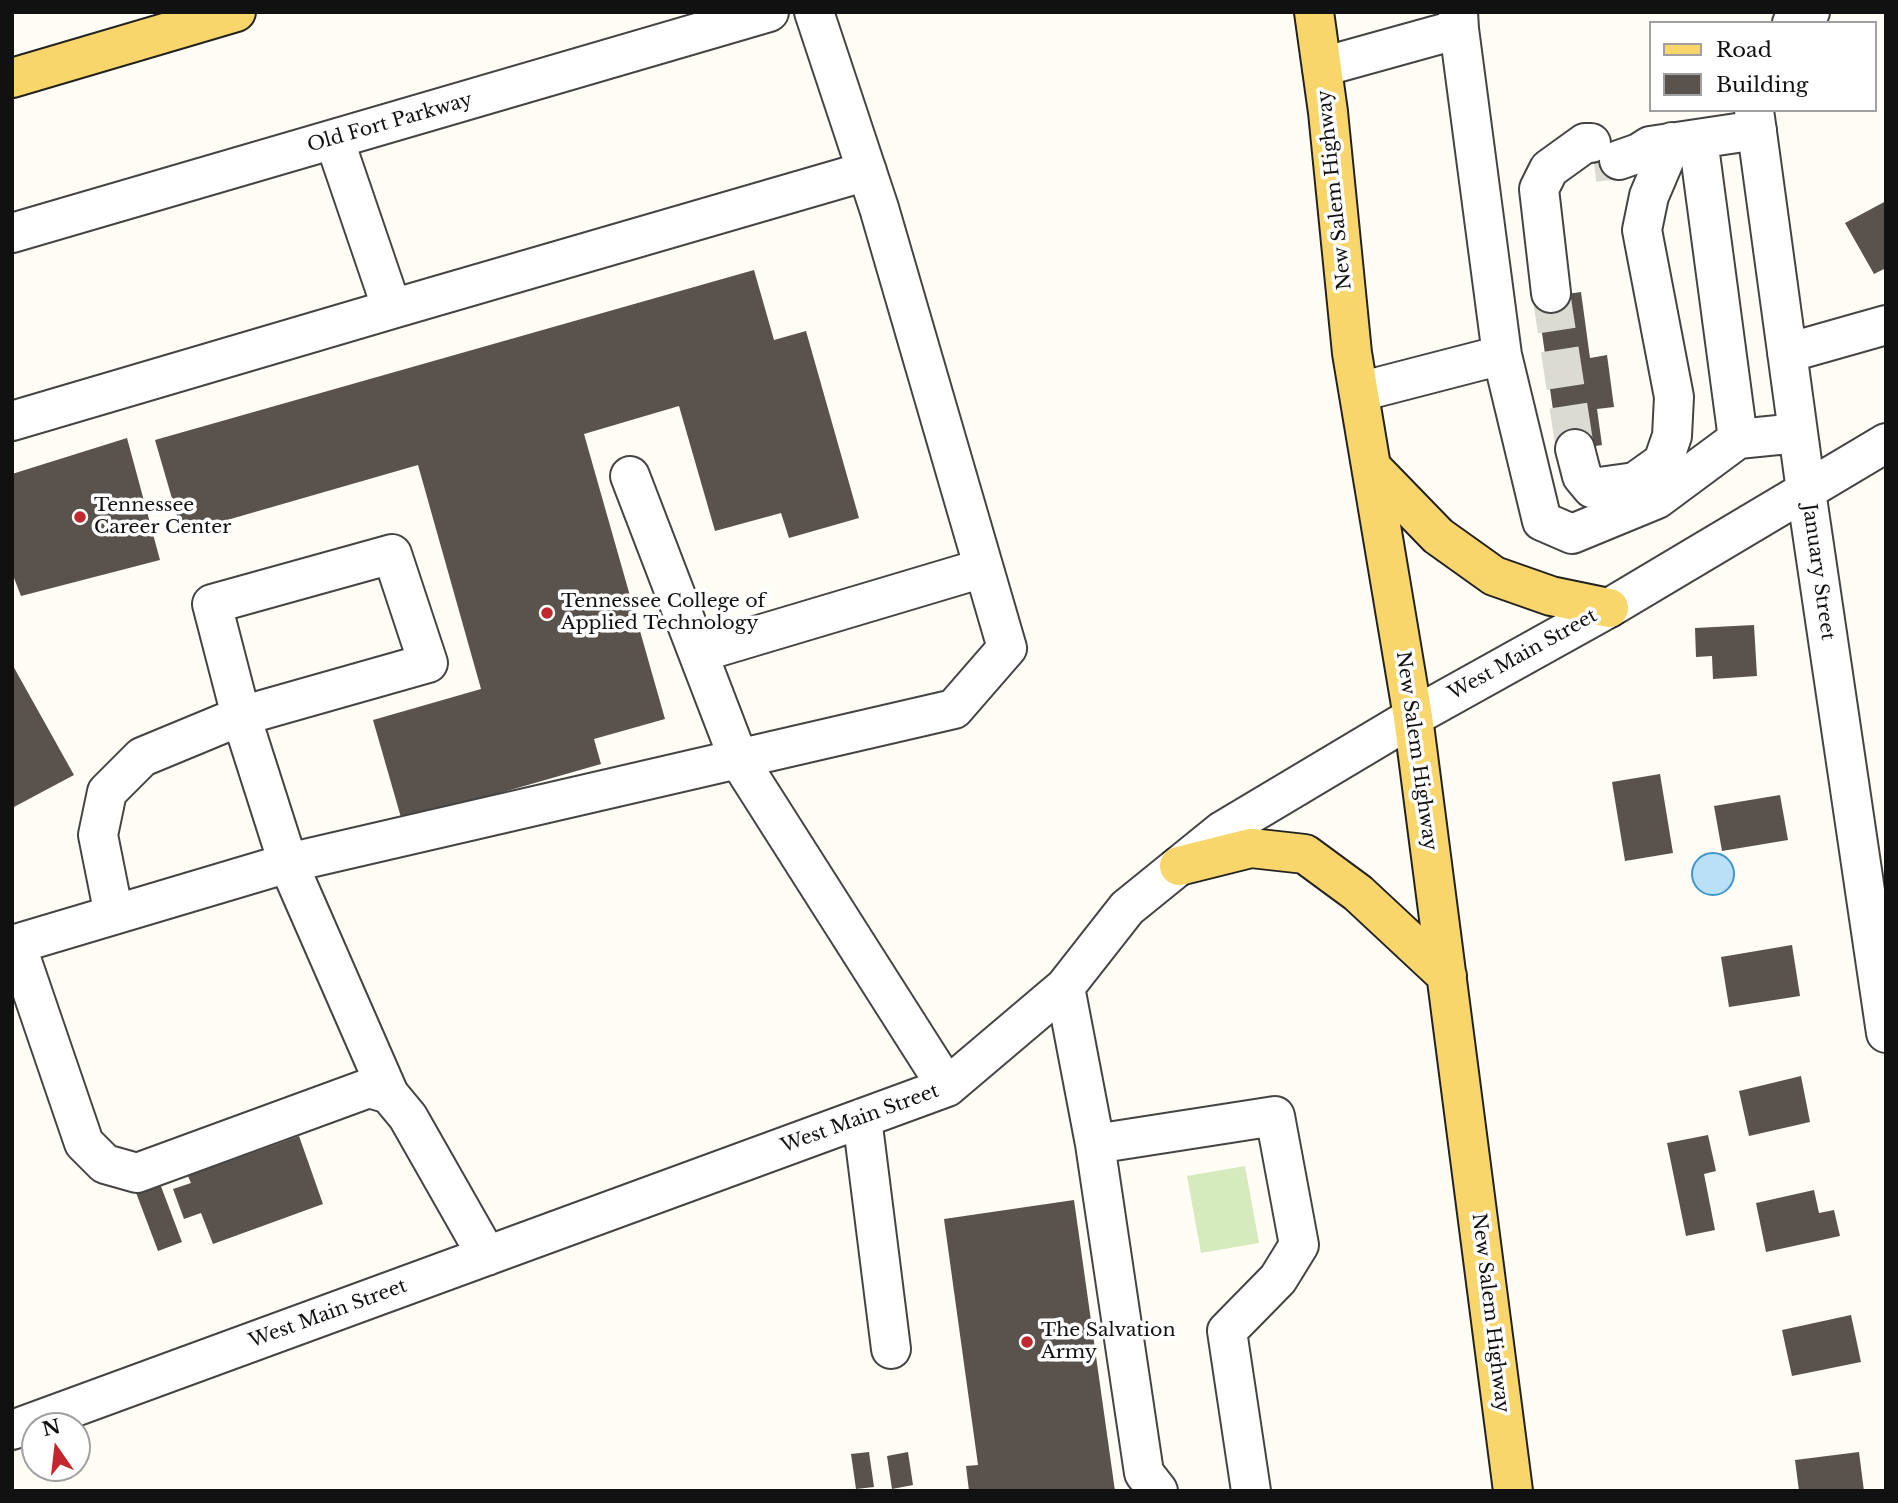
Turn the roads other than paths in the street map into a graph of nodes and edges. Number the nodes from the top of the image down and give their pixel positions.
1 (236, 12) edge
2 (769, 12) edge
3 (814, 12) edge
4 (1314, 12) edge
5 (1459, 20) edge
6 (1322, 67) junction
7 (12, 78) edge
8 (1755, 120) edge
9 (334, 139) junction
10 (1625, 149) junction
11 (867, 172) junction
12 (12, 233) edge
13 (1550, 293) tunnel mouth
14 (392, 309) junction
15 (1886, 325) edge
16 (1787, 353) junction
17 (1502, 355) junction
18 (1359, 392) junction
19 (12, 421) edge
20 (1798, 433) junction
21 (1738, 439) junction
22 (1886, 443) edge
23 (1575, 449) tunnel mouth
24 (1372, 468) junction
25 (630, 476) dead end
26 (1805, 491) junction
27 (983, 568) junction
28 (1609, 608) junction
29 (698, 653) junction
30 (241, 716) junction
31 (1413, 717) junction
32 (739, 760) junction
33 (288, 863) junction
34 (1179, 866) junction
35 (114, 915) junction
36 (14, 944) edge
37 (1447, 976) junction
38 (1065, 987) junction
39 (1886, 1033) edge
40 (947, 1087) junction
41 (389, 1094) junction
42 (862, 1118) junction
43 (1095, 1144) junction
44 (487, 1256) junction
45 (891, 1349) dead end
46 (12, 1430) edge
47 (1158, 1491) edge
48 (1251, 1491) edge
49 (1513, 1491) edge

1 - 7 main road
2 - 9 street, Old Fort Parkway
3 - 11 street
4 - 6 main road, New Salem Highway
5 - 6 street
5 - 17 street
6 - 18 main road, New Salem Highway
8 - 10 street
8 - 16 street, January Street
9 - 12 street, Old Fort Parkway
9 - 14 street
10 - 13 street
10 - 21 street
10 - 23 street
11 - 14 street
11 - 27 street
14 - 19 street
15 - 16 street
16 - 20 street, January Street
17 - 18 street
17 - 21 street
18 - 24 main road, New Salem Highway
20 - 21 street
20 - 26 street, January Street
22 - 26 street, West Main Street
24 - 28 main road
24 - 31 main road, New Salem Highway
25 - 29 street
26 - 28 street, West Main Street
26 - 39 street, January Street
27 - 29 street
27 - 32 street
28 - 31 street, West Main Street
29 - 32 street
30 - 30 street
30 - 33 street
30 - 35 street
31 - 34 street, West Main Street
31 - 37 main road, New Salem Highway
32 - 33 street
32 - 40 street
33 - 35 street
33 - 41 street
34 - 37 main road
34 - 38 street, West Main Street
35 - 36 street
36 - 41 street
37 - 49 main road, New Salem Highway
38 - 40 street, West Main Street
38 - 43 street
40 - 42 street, West Main Street
41 - 44 street
42 - 44 street, West Main Street
42 - 45 street
43 - 47 street
43 - 48 street
44 - 46 street, West Main Street

